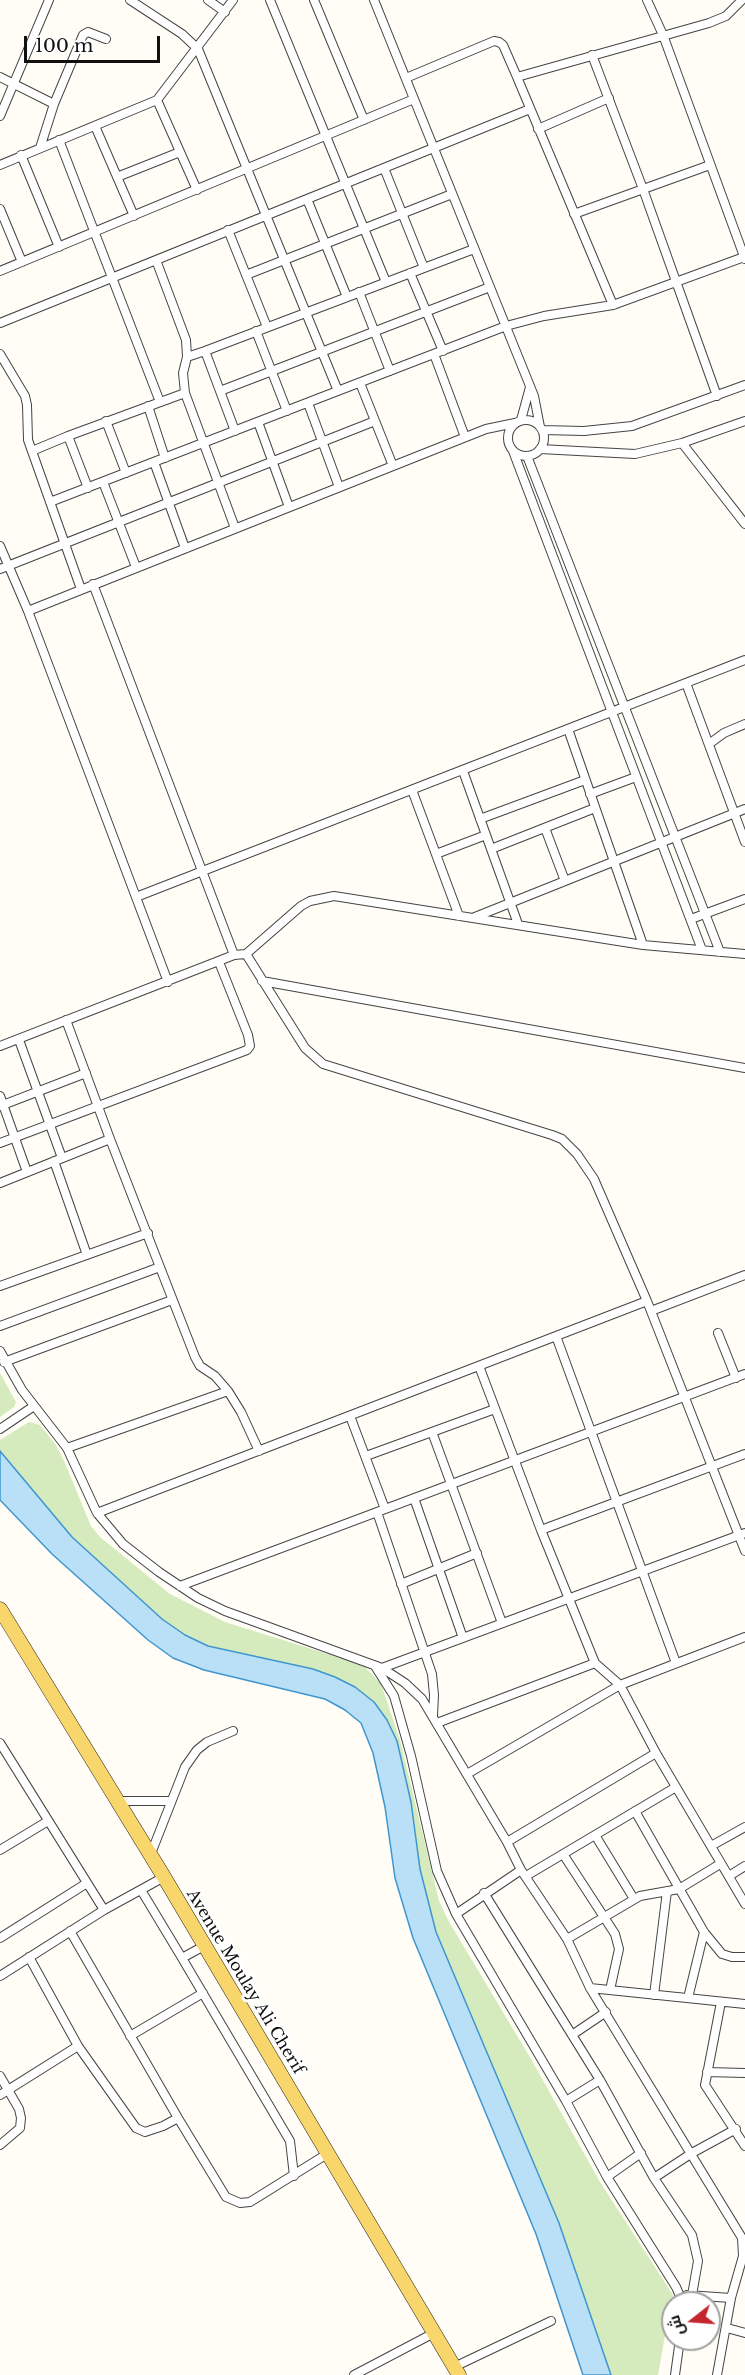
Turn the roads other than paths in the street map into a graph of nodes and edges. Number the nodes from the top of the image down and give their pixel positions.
1 (49, 0) edge
2 (130, 0) edge
3 (208, 0) edge
4 (233, 0) edge
5 (270, 0) edge
6 (314, 0) edge
7 (374, 0) edge
8 (647, 0) edge
9 (742, 0) edge
10 (225, 12) junction
11 (663, 35) junction
12 (106, 39) dead end
13 (198, 49) junction
14 (592, 55) junction
15 (0, 77) edge
16 (517, 77) junction
17 (406, 78) junction
18 (14, 84) junction
19 (609, 98) junction
20 (414, 99) junction
21 (157, 100) junction
22 (54, 104) junction
23 (530, 109) junction
24 (0, 116) edge
25 (364, 120) junction
26 (95, 126) junction
27 (538, 129) junction
28 (325, 136) junction
29 (59, 140) junction
30 (40, 148) junction
31 (434, 148) junction
32 (180, 152) junction
33 (21, 156) junction
34 (0, 165) edge
35 (710, 165) junction
36 (384, 168) junction
37 (247, 169) junction
38 (117, 177) junction
39 (345, 183) junction
40 (643, 189) junction
41 (197, 190) junction
42 (452, 194) junction
43 (307, 199) junction
44 (0, 209) edge
45 (402, 213) junction
46 (574, 214) junction
47 (266, 215) junction
48 (134, 216) junction
49 (364, 228) junction
50 (228, 230) junction
51 (741, 230) edge
52 (94, 232) junction
53 (325, 243) junction
54 (59, 247) junction
55 (474, 249) junction
56 (745, 258) edge
57 (156, 260) junction
58 (284, 260) junction
59 (22, 262) junction
60 (424, 268) junction
61 (0, 271) edge
62 (410, 273) junction
63 (246, 275) junction
64 (112, 278) junction
65 (386, 282) junction
66 (677, 282) junction
67 (490, 287) junction
68 (359, 292) junction
69 (347, 297) junction
70 (613, 305) junction
71 (426, 312) junction
72 (306, 313) junction
73 (0, 323) edge
74 (506, 326) junction
75 (267, 327) junction
76 (256, 332) junction
77 (375, 332) junction
78 (205, 351) junction
79 (322, 352) junction
80 (438, 352) junction
81 (0, 354) edge
82 (187, 357) junction
83 (272, 371) junction
84 (390, 371) junction
85 (360, 383) junction
86 (745, 385) edge
87 (530, 387) junction
88 (220, 391) junction
89 (338, 391) junction
90 (185, 393) junction
91 (717, 396) junction
92 (160, 402) junction
93 (308, 403) junction
94 (148, 406) junction
95 (287, 411) junction
96 (106, 421) junction
97 (375, 421) junction
98 (745, 421) edge
99 (258, 422) junction
100 (518, 422) junction
101 (541, 428) junction
102 (486, 429) junction
103 (235, 431) junction
104 (68, 435) junction
105 (465, 437) junction
106 (508, 437) junction
107 (322, 442) junction
108 (204, 443) junction
109 (682, 443) junction
110 (540, 449) junction
111 (32, 451) junction
112 (513, 451) junction
113 (527, 456) junction
114 (165, 458) junction
115 (273, 461) junction
116 (154, 462) junction
117 (393, 466) junction
118 (126, 473) junction
119 (103, 482) junction
120 (219, 482) junction
121 (339, 487) junction
122 (88, 488) junction
123 (50, 502) junction
124 (168, 503) junction
125 (289, 507) junction
126 (119, 522) junction
127 (745, 524) edge
128 (235, 528) junction
129 (64, 544) junction
130 (0, 546) edge
131 (185, 548) junction
132 (4, 567) edge
133 (136, 567) junction
134 (93, 584) junction
135 (81, 589) junction
136 (28, 611) junction
137 (745, 660) edge
138 (686, 683) junction
139 (625, 707) junction
140 (612, 712) junction
141 (745, 724) edge
142 (568, 729) junction
143 (709, 744) junction
144 (463, 771) junction
145 (636, 777) junction
146 (585, 780) junction
147 (412, 790) junction
148 (590, 794) junction
149 (595, 808) junction
150 (745, 809) edge
151 (734, 813) junction
152 (480, 819) junction
153 (545, 828) junction
154 (486, 835) junction
155 (676, 837) junction
156 (745, 842) edge
157 (662, 843) junction
158 (491, 849) junction
159 (436, 854) junction
160 (614, 862) junction
161 (202, 872) junction
162 (565, 881) junction
163 (136, 897) junction
164 (745, 899) edge
165 (510, 903) junction
166 (706, 914) junction
167 (459, 916) junction
168 (473, 918) junction
169 (691, 919) junction
170 (518, 924) junction
171 (643, 945) junction
172 (702, 950) junction
173 (720, 952) junction
174 (246, 954) junction
175 (745, 954) edge
176 (234, 956) junction
177 (219, 962) junction
178 (168, 981) junction
179 (262, 981) junction
180 (66, 1020) junction
181 (19, 1040) junction
182 (0, 1046) edge
183 (745, 1068) edge
184 (86, 1073) junction
185 (38, 1092) junction
186 (1, 1102) edge
187 (98, 1106) junction
188 (50, 1125) junction
189 (15, 1138) junction
190 (110, 1139) junction
191 (0, 1143) edge
192 (58, 1160) junction
193 (27, 1172) junction
194 (0, 1182) edge
195 (148, 1233) junction
196 (87, 1255) junction
197 (160, 1267) junction
198 (745, 1276) edge
199 (0, 1286) edge
200 (172, 1300) junction
201 (647, 1301) junction
202 (651, 1311) junction
203 (0, 1326) edge
204 (718, 1333) dead end
205 (556, 1336) junction
206 (0, 1351) edge
207 (4, 1362) junction
208 (479, 1366) junction
209 (741, 1376) edge
210 (228, 1391) junction
211 (684, 1397) junction
212 (34, 1406) junction
213 (495, 1409) junction
214 (350, 1416) junction
215 (0, 1429) edge
216 (432, 1432) junction
217 (591, 1432) junction
218 (67, 1448) junction
219 (259, 1451) junction
220 (745, 1454) edge
221 (366, 1456) junction
222 (516, 1460) junction
223 (712, 1466) junction
224 (452, 1484) junction
225 (414, 1498) junction
226 (617, 1502) junction
227 (381, 1511) junction
228 (97, 1513) junction
229 (541, 1530) junction
230 (742, 1534) edge
231 (745, 1551) edge
232 (477, 1553) junction
233 (439, 1568) junction
234 (642, 1571) junction
235 (401, 1584) junction
236 (180, 1586) junction
237 (568, 1599) junction
238 (0, 1609) edge
239 (502, 1623) junction
240 (745, 1637) edge
241 (463, 1638) junction
242 (425, 1652) junction
243 (595, 1663) junction
244 (676, 1663) junction
245 (378, 1667) junction
246 (620, 1685) junction
247 (435, 1719) junction
248 (233, 1731) dead end
249 (2, 1749) edge
250 (656, 1754) junction
251 (467, 1774) junction
252 (676, 1787) junction
253 (118, 1801) junction
254 (170, 1801) junction
255 (635, 1811) junction
256 (48, 1821) junction
257 (745, 1827) edge
258 (595, 1835) junction
259 (507, 1842) junction
260 (711, 1846) junction
261 (0, 1850) edge
262 (563, 1854) junction
263 (150, 1856) junction
264 (720, 1864) junction
265 (745, 1866) edge
266 (524, 1873) junction
267 (729, 1876) junction
268 (164, 1877) junction
269 (87, 1883) junction
270 (679, 1889) junction
271 (141, 1890) junction
272 (667, 1891) junction
273 (484, 1893) junction
274 (634, 1899) junction
275 (745, 1904) edge
276 (104, 1910) junction
277 (456, 1914) junction
278 (603, 1917) junction
279 (70, 1931) junction
280 (704, 1932) junction
281 (0, 1938) edge
282 (567, 1939) junction
283 (204, 1946) junction
284 (29, 1957) junction
285 (745, 1957) edge
286 (182, 1958) junction
287 (0, 1976) edge
288 (590, 1988) junction
289 (610, 1990) junction
290 (203, 1993) junction
291 (654, 1995) junction
292 (688, 1998) junction
293 (721, 2002) junction
294 (745, 2004) edge
295 (606, 2012) junction
296 (572, 2035) junction
297 (130, 2036) junction
298 (78, 2046) junction
299 (707, 2072) junction
300 (745, 2073) edge
301 (0, 2076) edge
302 (600, 2080) junction
303 (9, 2090) junction
304 (0, 2095) edge
305 (566, 2101) junction
306 (178, 2118) junction
307 (736, 2129) junction
308 (0, 2145) edge
309 (745, 2146) edge
310 (641, 2153) junction
311 (692, 2153) junction
312 (327, 2154) junction
313 (294, 2176) junction
314 (608, 2177) junction
315 (654, 2178) junction
316 (743, 2237) edge
317 (744, 2256) edge
318 (676, 2291) edge
319 (693, 2291) edge
320 (721, 2297) edge
321 (731, 2298) junction
322 (551, 2321) dead end
323 (727, 2328) junction
324 (434, 2333) junction
325 (745, 2333) edge
326 (678, 2351) edge
327 (456, 2371) edge
328 (354, 2375) edge
329 (675, 2375) edge
330 (717, 2375) edge

1 - 18 street
2 - 13 street
3 - 10 street
4 - 10 street
5 - 28 street
6 - 25 street
7 - 17 street
8 - 11 street
9 - 11 street
10 - 13 street
11 - 14 street
11 - 35 street
12 - 22 street
13 - 21 street
13 - 37 street
14 - 16 street
14 - 19 street
15 - 18 street
16 - 17 street
16 - 23 street
17 - 20 street
18 - 22 street
18 - 24 street
19 - 27 street
19 - 40 street
20 - 25 street
20 - 31 street
21 - 26 street
21 - 32 street
22 - 30 street
23 - 27 street
23 - 31 street
25 - 28 street
26 - 29 street
26 - 38 street
27 - 46 street
28 - 37 street
28 - 39 street
29 - 30 street
29 - 52 street
30 - 33 street
31 - 36 street
31 - 42 street
32 - 38 street
32 - 41 street
33 - 34 street
33 - 54 street
35 - 40 street
35 - 51 street
36 - 39 street
36 - 45 street
37 - 41 street
37 - 47 street
38 - 48 street
39 - 43 street
39 - 49 street
40 - 46 street
40 - 66 street
41 - 48 street
42 - 45 street
42 - 55 street
43 - 47 street
43 - 53 street
44 - 59 street
45 - 49 street
45 - 60 street
46 - 70 street
47 - 50 street
47 - 58 street
48 - 52 street
49 - 53 street
49 - 65 street
50 - 57 street
50 - 63 street
51 - 56 street
52 - 54 street
52 - 64 street
53 - 58 street
53 - 69 street
54 - 59 street
55 - 60 street
55 - 67 street
56 - 66 street
57 - 64 street
57 - 82 street
58 - 63 street
58 - 72 street
59 - 61 street
60 - 62 street
62 - 65 street
62 - 71 street
63 - 75 street
64 - 73 street
64 - 92 street
65 - 68 street
66 - 70 street
66 - 91 street
67 - 71 street
67 - 74 street
68 - 69 street
68 - 77 street
69 - 72 street
70 - 74 street
71 - 77 street
71 - 80 street
72 - 75 street
72 - 79 street
74 - 80 street
74 - 87 street
75 - 76 street
76 - 78 street
76 - 83 street
77 - 79 street
77 - 84 street
78 - 82 street
78 - 88 street
79 - 83 street
79 - 89 street
80 - 84 street
80 - 105 street
81 - 111 street
82 - 90 street
83 - 88 street
83 - 95 street
84 - 85 street
85 - 89 street
85 - 97 street
86 - 91 street
87 - 100 street
87 - 101 street
88 - 103 street
89 - 93 street
90 - 92 street
90 - 108 street
91 - 101 street
92 - 94 street
93 - 95 street
93 - 107 street
94 - 96 street
94 - 114 street
95 - 99 street
96 - 104 street
96 - 118 street
97 - 107 street
97 - 117 street
98 - 109 street
99 - 103 street
99 - 115 street
100 - 101 street
100 - 102 street
100 - 106 street
101 - 110 street
102 - 105 street
102 - 106 street
103 - 108 street
104 - 111 street
104 - 122 street
105 - 117 street
106 - 112 street
107 - 115 street
107 - 121 street
108 - 114 street
108 - 120 street
109 - 110 street
109 - 127 street
110 - 113 street
111 - 123 street
112 - 113 street
112 - 140 street
113 - 139 street
114 - 116 street
115 - 120 street
115 - 125 street
116 - 118 street
116 - 124 street
117 - 121 street
118 - 119 street
119 - 122 street
119 - 126 street
120 - 124 street
120 - 128 street
121 - 125 street
122 - 123 street
123 - 129 street
124 - 126 street
124 - 131 street
125 - 128 street
126 - 129 street
126 - 133 street
128 - 131 street
129 - 132 street
129 - 135 street
130 - 132 street
131 - 133 street
132 - 136 street
133 - 134 street
134 - 135 street
134 - 161 street
135 - 136 street
136 - 163 street
137 - 138 street
138 - 139 street
138 - 143 street
139 - 140 street
139 - 155 street
140 - 142 street
140 - 145 street
141 - 143 street
142 - 144 street
142 - 146 street
143 - 151 street
144 - 147 street
144 - 152 street
145 - 148 street
145 - 157 street
146 - 148 street
146 - 152 street
147 - 159 street
147 - 161 street
148 - 149 street
149 - 153 street
149 - 160 street
150 - 151 street
151 - 155 street
151 - 156 street
152 - 154 street
153 - 158 street
153 - 162 street
154 - 158 street
154 - 159 street
155 - 157 street
155 - 166 street
157 - 160 street
157 - 169 street
158 - 165 street
159 - 167 street
160 - 162 street
160 - 171 street
161 - 163 street
161 - 176 street
162 - 165 street
163 - 178 street
164 - 166 street
165 - 168 street
165 - 170 street
166 - 169 street
166 - 173 street
167 - 168 street
167 - 174 street
168 - 170 street
169 - 172 street
170 - 171 street
171 - 172 street
172 - 173 street
173 - 175 street
174 - 176 street
174 - 179 street
176 - 177 street
177 - 178 street
177 - 187 street
178 - 180 street
179 - 183 street
179 - 201 street
180 - 181 street
180 - 184 street
181 - 182 street
181 - 185 street
184 - 185 street
184 - 187 street
185 - 186 street
185 - 188 street
186 - 189 street
187 - 188 street
187 - 190 street
188 - 189 street
188 - 192 street
189 - 191 street
189 - 193 street
190 - 192 street
190 - 195 street
192 - 193 street
192 - 196 street
193 - 194 street
195 - 196 street
195 - 197 street
196 - 199 street
197 - 200 street
197 - 203 street
198 - 202 street
200 - 207 street
200 - 210 street
201 - 202 street
201 - 205 street
202 - 211 street
204 - 209 street
205 - 208 street
205 - 217 street
206 - 207 street
207 - 212 street
208 - 213 street
208 - 214 street
209 - 211 street
210 - 218 street
210 - 219 street
211 - 217 street
211 - 223 street
212 - 215 street
212 - 218 street
213 - 216 street
213 - 222 street
214 - 219 street
214 - 221 street
216 - 221 street
216 - 224 street
217 - 222 street
217 - 226 street
218 - 228 street
219 - 228 street
220 - 223 street
221 - 227 street
222 - 224 street
222 - 229 street
223 - 226 street
223 - 230 street
224 - 225 street
224 - 232 street
225 - 227 street
225 - 233 street
226 - 229 street
226 - 234 street
227 - 235 street
227 - 236 street
228 - 236 street
229 - 237 street
230 - 231 street
230 - 234 street
232 - 233 street
232 - 239 street
233 - 235 street
233 - 241 street
234 - 237 street
234 - 244 street
235 - 242 street
236 - 245 street
237 - 239 street
237 - 243 street
238 - 253 main road, Avenue Moulay Ali Cherif
239 - 241 street
240 - 244 street
241 - 242 street
242 - 245 street
242 - 247 street
243 - 246 street
243 - 247 street
244 - 246 street
245 - 247 street
245 - 277 street
246 - 250 street
246 - 251 street
247 - 251 street
248 - 254 street
249 - 256 street
250 - 252 street
250 - 259 street
251 - 259 street
252 - 255 street
252 - 260 street
253 - 254 street
253 - 263 main road, Avenue Moulay Ali Cherif
254 - 263 street
255 - 258 street
255 - 270 street
256 - 261 street
256 - 269 street
257 - 260 street
258 - 262 street
258 - 274 street
259 - 266 street
260 - 264 street
262 - 266 street
262 - 278 street
263 - 268 main road, Avenue Moulay Ali Cherif
264 - 267 street
264 - 270 street
265 - 267 street
266 - 273 street
266 - 282 street
267 - 275 street
268 - 271 street
268 - 283 main road, Avenue Moulay Ali Cherif
269 - 276 street
269 - 281 street
270 - 272 street
270 - 280 street
271 - 276 street
271 - 286 street
272 - 274 street
272 - 291 street
273 - 277 street
273 - 296 street
274 - 278 street
276 - 279 street
277 - 305 street
278 - 282 street
278 - 289 street
279 - 284 street
279 - 297 street
280 - 285 street
280 - 292 street
282 - 288 street
283 - 286 street
283 - 312 main road, Avenue Moulay Ali Cherif
284 - 287 street
284 - 298 street
286 - 290 street
288 - 289 street
288 - 295 street
289 - 291 street
290 - 297 street
290 - 313 street
291 - 292 street
292 - 293 street
293 - 294 street
293 - 299 street
295 - 296 street
295 - 311 street
296 - 302 street
297 - 306 street
298 - 303 street
298 - 306 street
299 - 300 street
299 - 307 street
301 - 303 street
302 - 305 street
302 - 310 street
303 - 304 street
303 - 308 street
305 - 314 street
306 - 313 street
307 - 309 street
307 - 311 street
310 - 314 street
310 - 315 street
311 - 315 street
311 - 316 street
312 - 313 street
312 - 324 main road, Avenue Moulay Ali Cherif
314 - 318 street
315 - 319 street
316 - 317 street
317 - 321 street
320 - 321 street
321 - 323 street
322 - 327 street
323 - 325 street
323 - 330 street
324 - 327 main road, Avenue Moulay Ali Cherif
324 - 328 street
326 - 329 street

